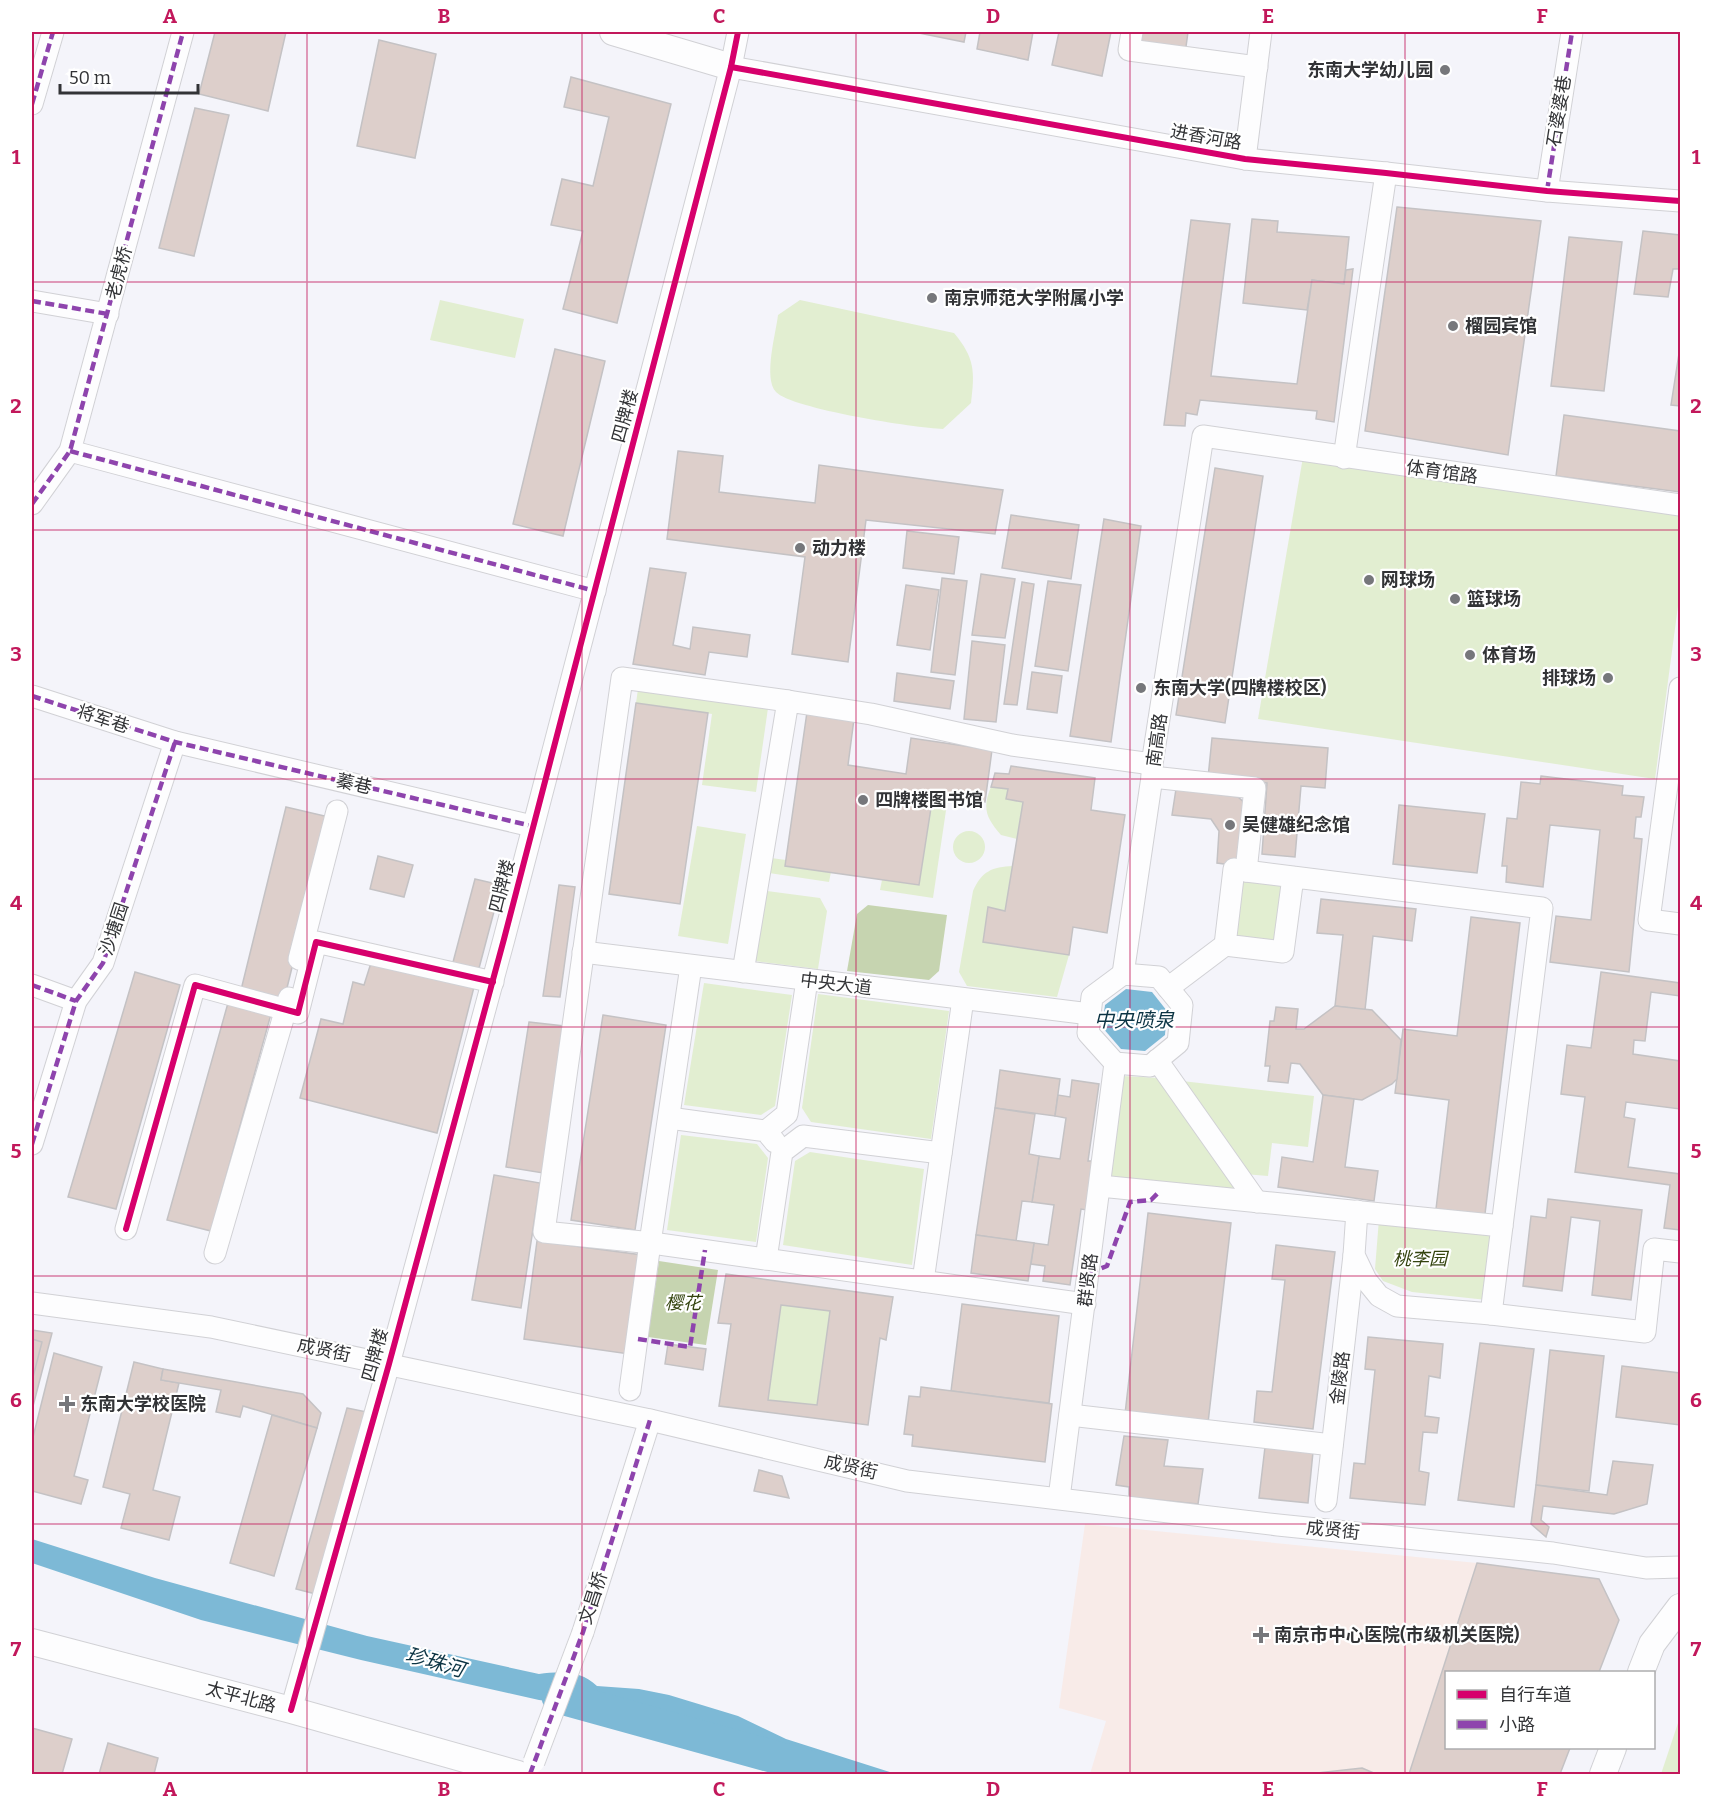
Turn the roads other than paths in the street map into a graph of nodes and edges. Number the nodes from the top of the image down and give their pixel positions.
1 (53, 32) edge
2 (183, 32) edge
3 (613, 32) edge
4 (738, 32) edge
5 (1132, 32) edge
6 (1261, 32) edge
7 (1572, 32) edge
8 (731, 67) junction
9 (1257, 67) junction
10 (32, 104) edge
11 (1245, 159) junction
12 (1386, 172) junction
13 (1547, 191) junction
14 (1680, 201) edge
15 (32, 301) edge
16 (108, 314) junction
17 (1203, 436) joint
18 (70, 451) junction
19 (1344, 458) junction
20 (32, 504) edge
21 (1680, 506) edge
22 (595, 591) junction
23 (1680, 688) edge
24 (32, 696) edge
25 (788, 702) junction
26 (175, 742) junction
27 (1152, 771) junction
28 (338, 811) dead end
29 (532, 826) junction
30 (1246, 871) junction
31 (1293, 877) junction
32 (1680, 924) edge
33 (1225, 945) junction
34 (583, 952) junction
35 (691, 966) junction
36 (743, 972) junction
37 (1123, 974) junction
38 (807, 980) junction
39 (493, 982) junction
40 (32, 985) edge
41 (1168, 988) junction
42 (963, 999) junction
43 (76, 1001) junction
44 (286, 1010) junction
45 (1089, 1014) junction
46 (1157, 1060) junction
47 (1115, 1063) junction
48 (787, 1114) junction
49 (669, 1118) junction
50 (766, 1131) junction
51 (803, 1136) junction
52 (32, 1144) edge
53 (782, 1152) junction
54 (941, 1152) junction
55 (1100, 1186) junction
56 (1257, 1202) junction
57 (1357, 1211) junction
58 (1502, 1226) junction
59 (126, 1229) dead end
60 (650, 1243) junction
61 (1680, 1252) edge
62 (215, 1253) dead end
63 (1354, 1255) junction
64 (766, 1259) junction
65 (923, 1281) junction
66 (32, 1303) edge
67 (1085, 1304) junction
68 (1491, 1314) junction
69 (389, 1364) junction
70 (630, 1390) dead end
71 (1070, 1415) junction
72 (650, 1420) junction
73 (1332, 1445) junction
74 (1059, 1498) junction
75 (1326, 1501) dead end
76 (1680, 1567) edge
77 (1680, 1607) edge
78 (32, 1642) edge
79 (1641, 1671) edge
80 (291, 1710) junction
81 (1613, 1749) edge
82 (528, 1770) edge
83 (1603, 1774) edge

1 - 10 street
2 - 16 street, 老虎桥
3 - 8 main road, 进香河路
4 - 8 street, 四牌楼
5 - 9 street
6 - 9 street
7 - 13 street, 石婆婆巷
8 - 11 street, 进香河路
8 - 22 street, 四牌楼
9 - 11 street
11 - 12 street, 进香河路
12 - 13 street, 进香河路
12 - 19 street
13 - 14 street, 进香河路
15 - 16 street
16 - 18 street, 老虎桥
17 - 19 street, 体育馆路
17 - 27 street, 南高路
18 - 20 street, 老虎桥
18 - 22 street
19 - 21 street, 体育馆路
22 - 29 street, 四牌楼
23 - 32 street
24 - 26 street, 将军巷
25 - 27 street
25 - 34 street
25 - 36 street
26 - 29 street, 蓁巷
26 - 43 street, 沙塘园
27 - 30 street
27 - 37 street, 南高路
28 - 44 street
29 - 39 street, 四牌楼
30 - 31 street
30 - 33 street
31 - 33 street
31 - 58 street
33 - 41 street
34 - 35 street, 中央大道
34 - 60 street
35 - 36 street, 中央大道
35 - 49 street
36 - 38 street, 中央大道
37 - 41 street
37 - 45 street
38 - 42 street, 中央大道
38 - 48 street
39 - 44 street
39 - 69 street, 四牌楼
40 - 43 street
41 - 46 street
42 - 45 street, 中央大道
42 - 54 street
43 - 52 street, 沙塘园
44 - 59 street
44 - 62 street
45 - 47 street
46 - 47 street
46 - 56 street
47 - 55 street, 群贤路
48 - 50 street
48 - 51 street
49 - 50 street
49 - 60 street
50 - 53 street
51 - 53 street
51 - 54 street
53 - 64 street
54 - 65 street
55 - 56 street
55 - 67 street, 群贤路
56 - 57 street
57 - 58 street
57 - 63 street, 金陵路
58 - 68 street
60 - 64 street
60 - 70 street
61 - 68 street
63 - 68 street
63 - 73 street, 金陵路
64 - 65 street
65 - 67 street
66 - 69 street, 成贤街
67 - 71 street, 群贤路
69 - 72 street, 成贤街
69 - 80 street, 四牌楼
71 - 73 street
71 - 74 street, 群贤路
72 - 74 street, 成贤街
72 - 82 street, 文昌桥, bridge
73 - 75 street, 金陵路
74 - 76 street, 成贤街
77 - 79 main road
78 - 80 main road, 太平北路
80 - 82 main road, 太平北路
81 - 83 main road

